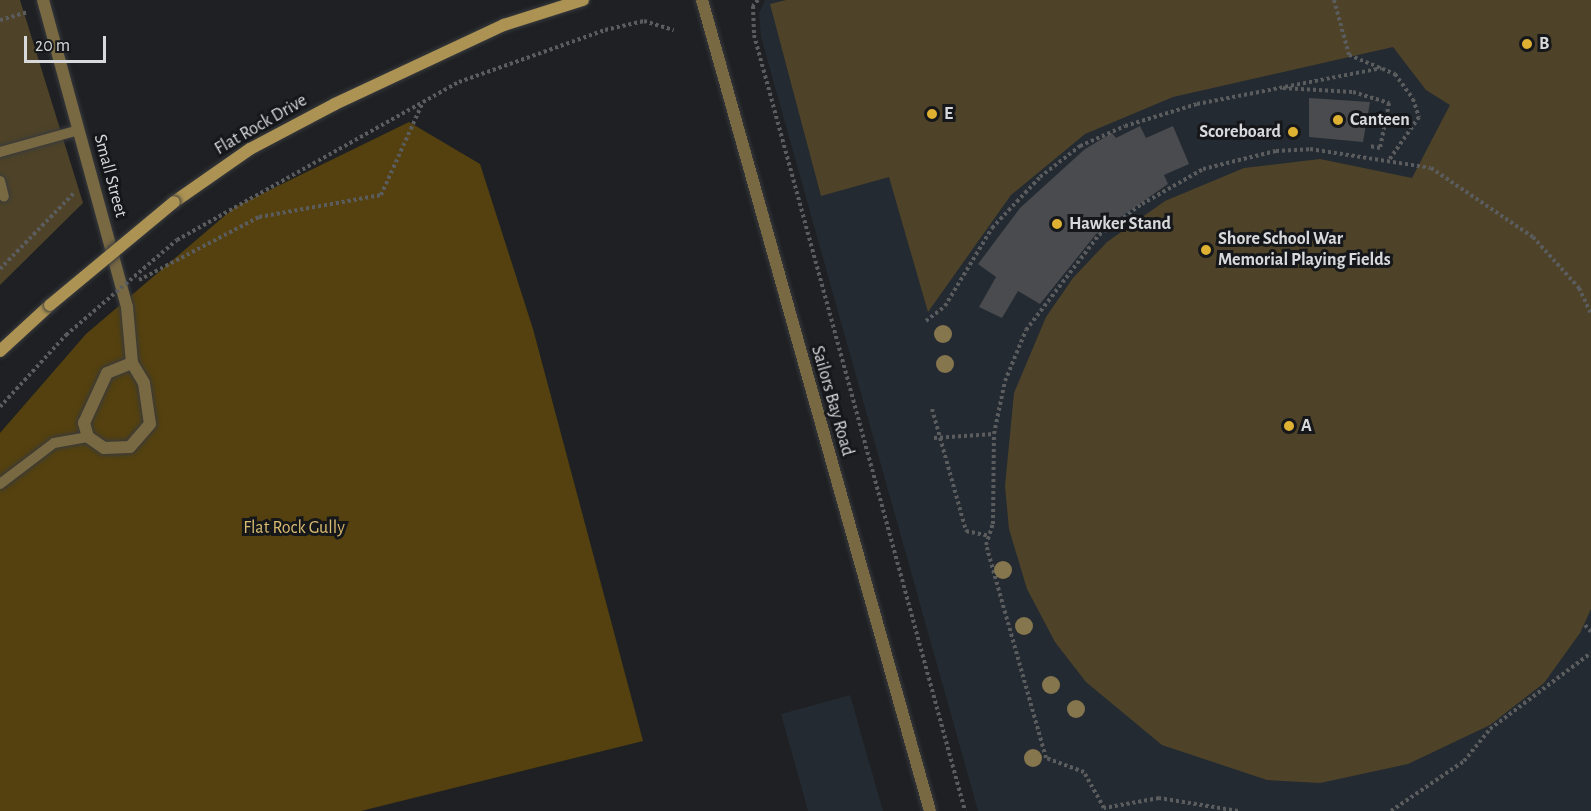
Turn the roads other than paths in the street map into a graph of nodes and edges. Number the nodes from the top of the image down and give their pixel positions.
1 (583, 0) edge
2 (702, 0) edge
3 (44, 4) edge
4 (79, 130) junction
5 (0, 152) edge
6 (0, 181) edge
7 (4, 197) dead end
8 (0, 351) edge
9 (132, 363) junction
10 (88, 437) junction
11 (0, 484) edge
12 (930, 811) edge

1 - 8 main road, Flat Rock Drive, bridge
2 - 12 street, Sailors Bay Road
3 - 4 street, Small Street
4 - 5 lane
4 - 9 street, Small Street
6 - 7 lane
9 - 10 street
9 - 10 street, Small Street
10 - 11 lane

